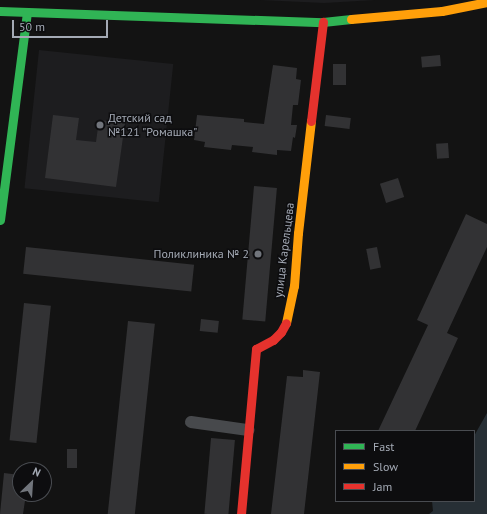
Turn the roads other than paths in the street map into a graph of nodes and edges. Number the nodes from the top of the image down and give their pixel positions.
1 (487, 2) edge
2 (0, 11) edge
3 (27, 13) junction
4 (323, 22) junction
5 (0, 220) edge
6 (191, 422) dead end
7 (248, 430) junction
8 (241, 514) edge

1 - 4 street
2 - 3 street
3 - 4 street
3 - 5 street
4 - 7 street, улица Карельцева
6 - 7 street
7 - 8 street, улица Карельцева

